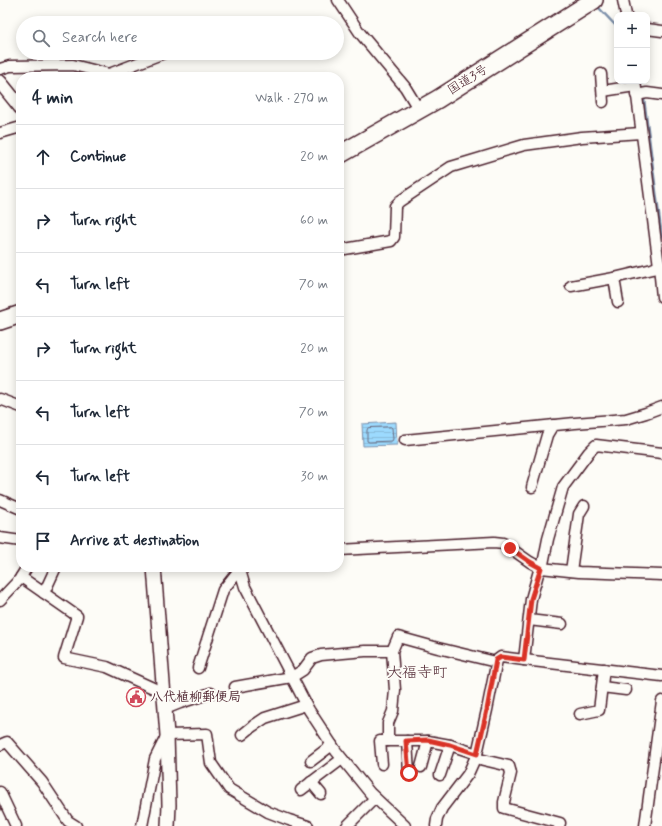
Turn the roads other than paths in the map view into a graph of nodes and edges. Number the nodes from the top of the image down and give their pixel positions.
1 (338, 0) edge
2 (594, 0) edge
3 (623, 0) edge
4 (625, 12) edge
5 (650, 29) edge
6 (662, 31) edge
7 (146, 60) edge
8 (0, 69) edge
9 (101, 72) edge
10 (114, 72) edge
11 (601, 74) dead end
12 (0, 82) edge
13 (635, 88) edge
14 (602, 91) junction
15 (662, 96) edge
16 (16, 102) edge
17 (603, 102) dead end
18 (419, 110) junction
19 (16, 128) edge
20 (0, 133) edge
21 (641, 133) junction
22 (344, 152) edge
23 (344, 249) edge
24 (661, 266) edge
25 (614, 278) junction
26 (571, 286) dead end
27 (662, 297) edge
28 (618, 302) dead end
29 (16, 316) edge
30 (0, 321) edge
31 (0, 399) edge
32 (16, 406) edge
33 (662, 407) edge
34 (553, 425) junction
35 (405, 440) dead end
36 (662, 453) edge
37 (532, 487) dead end
38 (0, 500) edge
39 (584, 506) dead end
40 (16, 507) edge
41 (0, 538) edge
42 (16, 540) edge
43 (344, 550) edge
44 (541, 568) junction
45 (571, 571) junction
46 (24, 572) edge
47 (54, 572) edge
48 (154, 572) edge
49 (237, 572) edge
50 (240, 572) edge
51 (662, 575) edge
52 (21, 577) junction
53 (44, 593) junction
54 (0, 600) edge
55 (529, 620) junction
56 (562, 624) dead end
57 (392, 652) junction
58 (524, 660) junction
59 (496, 662) junction
60 (198, 668) dead end
61 (604, 669) junction
62 (662, 676) edge
63 (292, 678) junction
64 (235, 687) dead end
65 (602, 687) junction
66 (626, 690) dead end
67 (164, 693) junction
68 (211, 693) dead end
69 (662, 701) edge
70 (306, 704) junction
71 (165, 709) junction
72 (580, 714) dead end
73 (167, 735) junction
74 (242, 735) dead end
75 (388, 741) junction
76 (406, 741) junction
77 (428, 741) junction
78 (0, 745) edge
79 (332, 745) junction
80 (450, 745) junction
81 (658, 749) edge
82 (476, 756) junction
83 (342, 759) junction
84 (311, 761) dead end
85 (382, 764) dead end
86 (421, 767) dead end
87 (409, 773) dead end
88 (440, 775) dead end
89 (311, 782) junction
90 (301, 790) dead end
91 (0, 792) edge
92 (321, 794) dead end
93 (375, 798) junction
94 (12, 816) junction
95 (7, 826) edge
96 (16, 826) edge
97 (76, 826) edge
98 (142, 826) edge
99 (168, 826) edge
100 (308, 826) edge
101 (347, 826) edge
102 (405, 826) edge
103 (436, 826) edge
104 (559, 826) edge
105 (645, 826) edge

1 - 18 street
2 - 18 highway, 国道3号
3 - 4 street
5 - 6 street
7 - 10 street
8 - 9 street
11 - 14 street
12 - 16 street
13 - 14 street
13 - 15 street
13 - 21 street
14 - 17 street
18 - 22 highway, 国道3号
19 - 20 street
21 - 23 street
21 - 24 street
24 - 25 street
24 - 27 street
25 - 26 street
25 - 28 street
29 - 30 highway
31 - 32 street
33 - 34 street
34 - 35 street
34 - 37 street
36 - 44 street
38 - 40 street
39 - 45 street
41 - 42 street
43 - 44 street
44 - 45 street
44 - 55 street
45 - 51 street
46 - 52 street
47 - 53 street
48 - 67 street
49 - 60 street
50 - 63 street
52 - 53 street
52 - 54 street
53 - 67 street
55 - 56 street
55 - 58 street
57 - 59 street
57 - 63 street
57 - 75 street
58 - 59 street
58 - 61 street
59 - 82 street
61 - 62 street
61 - 65 street
63 - 64 street
63 - 70 street
65 - 66 street
65 - 72 street
67 - 71 street
68 - 71 street
69 - 81 street
70 - 74 street
70 - 79 street
71 - 73 street
73 - 98 street
73 - 99 street
73 - 100 street
75 - 76 street
75 - 85 street
76 - 77 street
76 - 87 street
77 - 80 street
77 - 86 street
78 - 97 street
79 - 83 street
79 - 84 street
80 - 82 street
80 - 88 street
81 - 105 street
82 - 103 street
82 - 104 street
83 - 89 street
83 - 93 street
89 - 90 street
89 - 92 street
91 - 94 street
93 - 101 street
93 - 102 street
94 - 95 street
94 - 96 street

